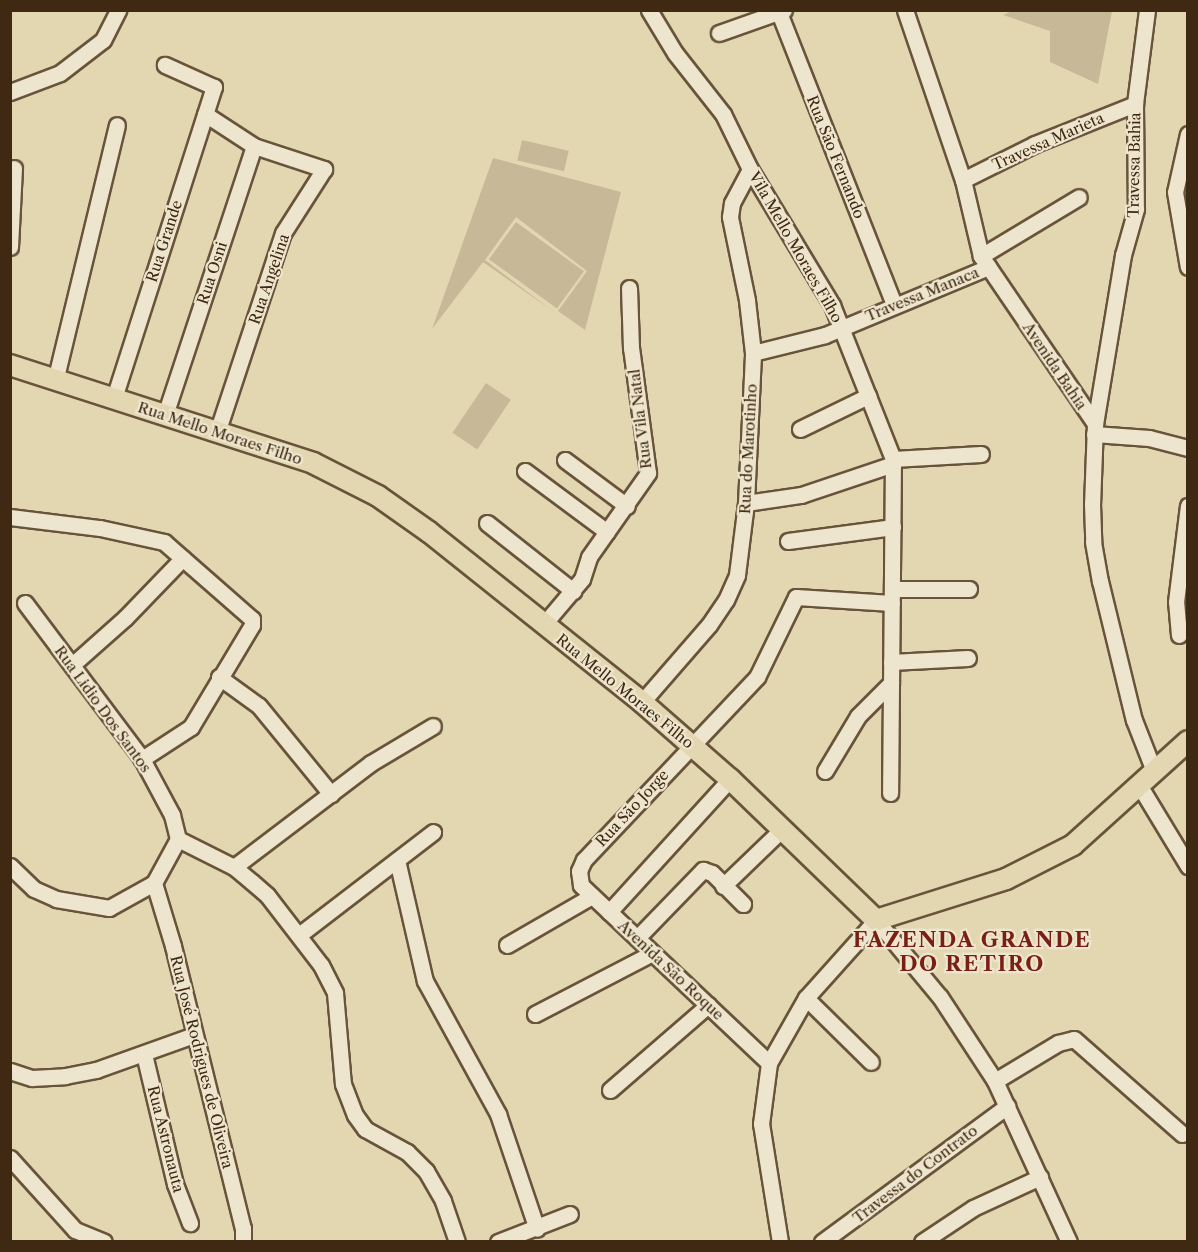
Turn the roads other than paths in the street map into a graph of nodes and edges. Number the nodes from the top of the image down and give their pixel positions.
1 (118, 10) edge
2 (649, 10) edge
3 (905, 10) edge
4 (1147, 10) edge
5 (780, 11) edge
6 (719, 33) dead end
7 (165, 65) dead end
8 (10, 92) edge
9 (1135, 104) junction
10 (205, 114) junction
11 (117, 125) dead end
12 (1188, 134) edge
13 (254, 146) junction
14 (14, 168) dead end
15 (750, 169) junction
16 (963, 180) junction
17 (1079, 197) dead end
18 (10, 246) edge
19 (984, 261) junction
20 (1188, 267) edge
21 (629, 288) dead end
22 (894, 304) junction
23 (843, 327) junction
24 (753, 353) junction
25 (12, 369) edge
26 (56, 377) junction
27 (868, 396) junction
28 (114, 398) junction
29 (168, 407) junction
30 (800, 429) dead end
31 (1094, 429) junction
32 (217, 432) junction
33 (1188, 448) edge
34 (981, 453) dead end
35 (565, 460) dead end
36 (893, 461) junction
37 (525, 471) dead end
38 (746, 503) junction
39 (627, 506) junction
40 (1188, 506) edge
41 (10, 517) edge
42 (487, 523) dead end
43 (893, 527) junction
44 (607, 532) junction
45 (788, 541) dead end
46 (183, 558) junction
47 (969, 589) dead end
48 (573, 591) junction
49 (892, 596) junction
50 (25, 603) dead end
51 (544, 624) junction
52 (1179, 635) dead end
53 (969, 658) dead end
54 (891, 662) junction
55 (72, 665) junction
56 (219, 677) junction
57 (891, 683) junction
58 (642, 702) junction
59 (433, 726) dead end
60 (1188, 741) edge
61 (691, 745) junction
62 (142, 759) junction
63 (825, 771) dead end
64 (1154, 771) junction
65 (730, 779) junction
66 (1139, 785) junction
67 (890, 793) dead end
68 (331, 794) junction
69 (782, 829) junction
70 (433, 832) dead end
71 (178, 839) junction
72 (397, 860) junction
73 (10, 866) edge
74 (1188, 866) edge
75 (234, 867) junction
76 (578, 875) joint
77 (154, 883) junction
78 (723, 886) junction
79 (592, 896) junction
80 (743, 904) dead end
81 (609, 912) junction
82 (876, 920) junction
83 (299, 935) junction
84 (637, 938) junction
85 (507, 945) dead end
86 (652, 953) junction
87 (806, 998) junction
88 (708, 1005) junction
89 (535, 1014) dead end
90 (195, 1035) junction
91 (144, 1054) junction
92 (871, 1062) dead end
93 (769, 1063) junction
94 (10, 1071) edge
95 (995, 1081) junction
96 (610, 1090) dead end
97 (1007, 1106) junction
98 (1182, 1134) dead end
99 (10, 1158) edge
100 (1040, 1177) junction
101 (570, 1214) dead end
102 (190, 1223) dead end
103 (537, 1229) junction
104 (104, 1242) edge
105 (243, 1242) edge
106 (457, 1242) edge
107 (498, 1242) edge
108 (780, 1242) edge
109 (822, 1242) edge
110 (922, 1242) edge
111 (1069, 1242) edge

1 - 8 street
2 - 15 street, Vila Mello Moraes Filho
3 - 16 street, Avenida Bahia
4 - 9 street, Travessa Bahia
5 - 6 street
5 - 22 street, Rua São Fernando
7 - 10 street, Rua Grande
9 - 16 street, Travessa Marieta
9 - 31 street, Travessa Bahia
10 - 13 street
10 - 28 street, Rua Grande
11 - 26 street
12 - 20 street
13 - 29 street, Rua Osni
13 - 32 street, Rua Angelina
14 - 18 street
15 - 23 street, Vila Mello Moraes Filho
15 - 24 street, Rua do Marotinho
16 - 19 street, Avenida Bahia
17 - 19 street, Travessa Manaca
19 - 22 street, Travessa Manaca
19 - 31 street, Avenida Bahia
21 - 39 street, Rua Vila Natal
22 - 23 street, Travessa Manaca
23 - 24 street, Travessa Manaca
23 - 27 street, Vila Mello Moraes Filho
24 - 38 street, Rua do Marotinho
25 - 26 main road, Rua Mello Moraes Filho
26 - 28 main road, Rua Mello Moraes Filho
27 - 30 street
27 - 36 street, Vila Mello Moraes Filho
28 - 29 main road, Rua Mello Moraes Filho
29 - 32 main road, Rua Mello Moraes Filho
31 - 33 street
31 - 64 street
32 - 51 main road, Rua Mello Moraes Filho
34 - 36 street
35 - 39 street
36 - 38 street
36 - 43 street, Vila Mello Moraes Filho
37 - 44 street
38 - 58 street, Rua do Marotinho
39 - 44 street, Rua Vila Natal
40 - 52 street
41 - 46 street
42 - 48 street
43 - 45 street
43 - 49 street, Vila Mello Moraes Filho
44 - 48 street, Rua Vila Natal
46 - 55 street
46 - 56 street
47 - 49 street
48 - 51 street, Rua Vila Natal
49 - 54 street, Vila Mello Moraes Filho
49 - 61 street
50 - 55 street, Rua Lidio Dos Santos
51 - 58 main road, Rua Mello Moraes Filho
53 - 54 street
54 - 57 street, Vila Mello Moraes Filho
55 - 62 street, Rua Lidio Dos Santos
56 - 62 street
56 - 68 street
57 - 63 street
57 - 67 street, Vila Mello Moraes Filho
58 - 61 main road, Rua Mello Moraes Filho
59 - 68 street
60 - 64 main road
61 - 65 main road, Rua Mello Moraes Filho
61 - 76 street, Rua São Jorge
62 - 71 street, Rua Lidio Dos Santos
64 - 66 main road
65 - 69 main road, Rua Mello Moraes Filho
65 - 81 street
66 - 74 street
66 - 82 main road
68 - 75 street
69 - 78 street
69 - 82 main road, Rua Mello Moraes Filho
70 - 72 street
71 - 75 street
71 - 77 street
72 - 83 street
72 - 103 street
73 - 77 street
75 - 83 street
76 - 79 street, Avenida São Roque
77 - 90 street, Rua José Rodrigues de Oliveira
78 - 80 street
78 - 84 street
79 - 81 street, Avenida São Roque
79 - 85 street
81 - 84 street, Avenida São Roque
82 - 87 street
82 - 95 street
83 - 106 street
84 - 86 street, Avenida São Roque
86 - 88 street, Avenida São Roque
86 - 89 street
87 - 92 street
87 - 93 street
88 - 93 street, Avenida São Roque
88 - 96 street
90 - 91 street
90 - 105 street, Rua José Rodrigues de Oliveira
91 - 94 street
91 - 102 street, Rua Astronauta
93 - 108 street
95 - 97 street
95 - 98 street
97 - 100 street
97 - 109 street, Travessa do Contrato
99 - 104 street
100 - 110 street
100 - 111 street
101 - 103 street
103 - 107 street

